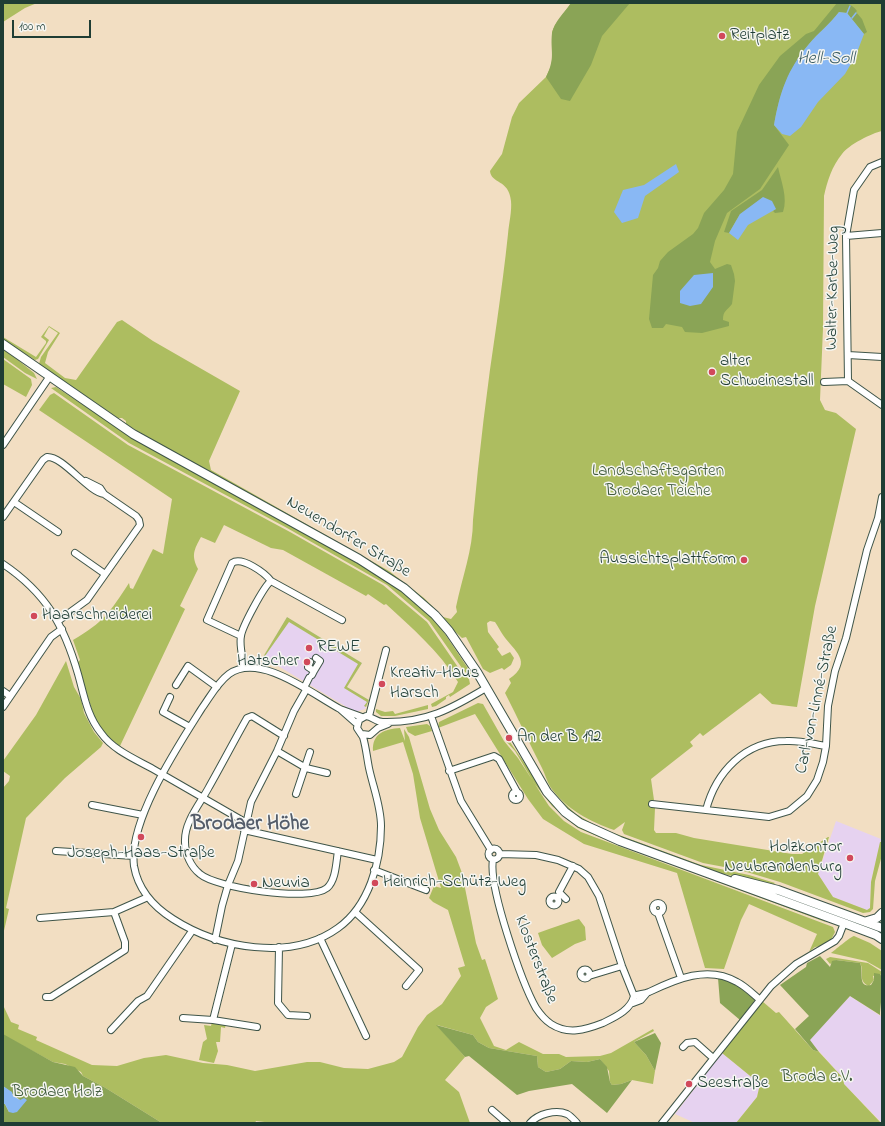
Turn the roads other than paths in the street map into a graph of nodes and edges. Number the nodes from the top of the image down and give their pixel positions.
1 (882, 162) edge
2 (882, 233) edge
3 (846, 236) junction
4 (3, 344) edge
5 (848, 355) junction
6 (882, 357) edge
7 (50, 376) junction
8 (848, 381) junction
9 (824, 382) dead end
10 (882, 405) edge
11 (3, 445) edge
12 (882, 497) edge
13 (14, 502) junction
14 (3, 517) edge
15 (58, 532) dead end
16 (75, 553) dead end
17 (3, 564) edge
18 (106, 574) junction
19 (271, 581) junction
20 (342, 620) dead end
21 (58, 621) junction
22 (62, 629) junction
23 (241, 636) junction
24 (386, 650) dead end
25 (319, 663) dead end
26 (244, 668) junction
27 (309, 680) junction
28 (176, 685) dead end
29 (217, 687) junction
30 (486, 688) junction
31 (3, 691) edge
32 (10, 696) junction
33 (170, 697) dead end
34 (3, 707) edge
35 (340, 709) junction
36 (431, 716) junction
37 (362, 717) junction
38 (372, 718) junction
39 (401, 721) junction
40 (357, 724) junction
41 (190, 727) junction
42 (375, 730) junction
43 (362, 734) junction
44 (370, 735) junction
45 (284, 736) junction
46 (826, 746) junction
47 (278, 751) junction
48 (310, 752) dead end
49 (367, 756) junction
50 (306, 768) junction
51 (449, 771) junction
52 (327, 773) dead end
53 (162, 775) junction
54 (517, 792) dead end
55 (296, 794) dead end
56 (202, 799) junction
57 (652, 804) dead end
58 (92, 805) dead end
59 (706, 810) junction
60 (143, 816) junction
61 (245, 822) junction
62 (244, 830) junction
63 (490, 850) junction
64 (56, 851) dead end
65 (338, 851) junction
66 (500, 854) junction
67 (134, 856) junction
68 (377, 860) junction
69 (494, 860) junction
70 (573, 866) junction
71 (374, 870) junction
72 (715, 876) junction
73 (228, 885) junction
74 (426, 890) dead end
75 (148, 898) junction
76 (566, 899) dead end
77 (114, 912) junction
78 (355, 912) junction
79 (882, 912) edge
80 (658, 913) dead end
81 (846, 914) junction
82 (40, 918) dead end
83 (866, 921) junction
84 (844, 923) junction
85 (882, 928) edge
86 (192, 931) junction
87 (880, 936) edge
88 (320, 938) junction
89 (215, 940) junction
90 (232, 944) junction
91 (280, 947) junction
92 (622, 966) junction
93 (589, 976) dead end
94 (681, 978) junction
95 (406, 986) dead end
96 (46, 997) dead end
97 (759, 999) junction
98 (633, 1000) junction
99 (307, 1016) dead end
100 (183, 1018) dead end
101 (213, 1020) junction
102 (257, 1027) dead end
103 (111, 1030) dead end
104 (366, 1036) dead end
105 (683, 1047) dead end
106 (713, 1058) junction
107 (492, 1110) dead end
108 (507, 1123) edge
109 (530, 1123) edge
110 (577, 1123) edge
111 (662, 1123) edge

1 - 3 street, Walter-Karbe-Weg
2 - 3 street
3 - 5 street, Walter-Karbe-Weg
4 - 7 main road, Neuendorfer Straße
5 - 6 street
5 - 8 street, Walter-Karbe-Weg
7 - 11 street
7 - 30 main road, Neuendorfer Straße
8 - 9 street
8 - 10 street
12 - 46 street, Carl-von-Linné-Straße
13 - 14 street
13 - 15 street
13 - 18 street
16 - 18 street
17 - 21 street
18 - 21 street
19 - 20 street
19 - 23 street
19 - 23 street
21 - 22 street
22 - 32 street
22 - 53 street
23 - 26 street
24 - 38 street
25 - 27 street
26 - 27 street
26 - 29 street
27 - 35 street
27 - 45 street
28 - 29 street
29 - 41 street
30 - 36 street
30 - 72 main road, Neuendorfer Straße
31 - 32 street
32 - 34 street
33 - 41 street
35 - 37 street
35 - 40 street
36 - 39 street
36 - 51 street, Klosterstraße
37 - 38 street
37 - 40 street
38 - 39 street
38 - 42 street
39 - 42 street
40 - 43 street
41 - 53 street
42 - 44 street
43 - 44 street
43 - 49 street
44 - 49 street
45 - 47 street
45 - 56 street
46 - 59 street
46 - 59 street, Carl-von-Linné-Straße
47 - 50 street
47 - 61 street
48 - 50 street
49 - 68 street
50 - 52 street
50 - 55 street
51 - 54 street
51 - 63 street, Klosterstraße
53 - 56 street
53 - 60 street
56 - 61 street
56 - 73 street
57 - 59 street, Carl-von-Linné-Straße
58 - 60 street
60 - 67 street
61 - 62 street
62 - 65 street
62 - 73 street
63 - 66 street
63 - 69 street, Klosterstraße
64 - 67 street
65 - 68 street
65 - 73 street
66 - 69 street
66 - 70 street
67 - 75 street
68 - 71 street
69 - 98 street, Klosterstraße
70 - 76 street
70 - 92 street
71 - 74 street
71 - 78 street
72 - 81 main road, Neuendorfer Straße
72 - 84 main road, Neuendorfer Straße
73 - 89 street
75 - 77 street
75 - 86 street
77 - 82 street
77 - 96 street
78 - 88 street
78 - 95 street
79 - 83 main road
80 - 94 street
81 - 83 main road, Neuendorfer Straße
81 - 84 main road
83 - 85 main road, Neuendorfer Straße
84 - 87 main road, Neuendorfer Straße
84 - 97 street
86 - 89 street
86 - 103 street
88 - 91 street
88 - 104 street
89 - 90 street
90 - 91 street
90 - 101 street
91 - 99 street
92 - 93 street
92 - 98 street
94 - 97 street, Klosterstraße
94 - 98 street, Klosterstraße
97 - 106 street
100 - 101 street
101 - 102 street
105 - 106 street
106 - 111 street
107 - 108 street
109 - 110 street

